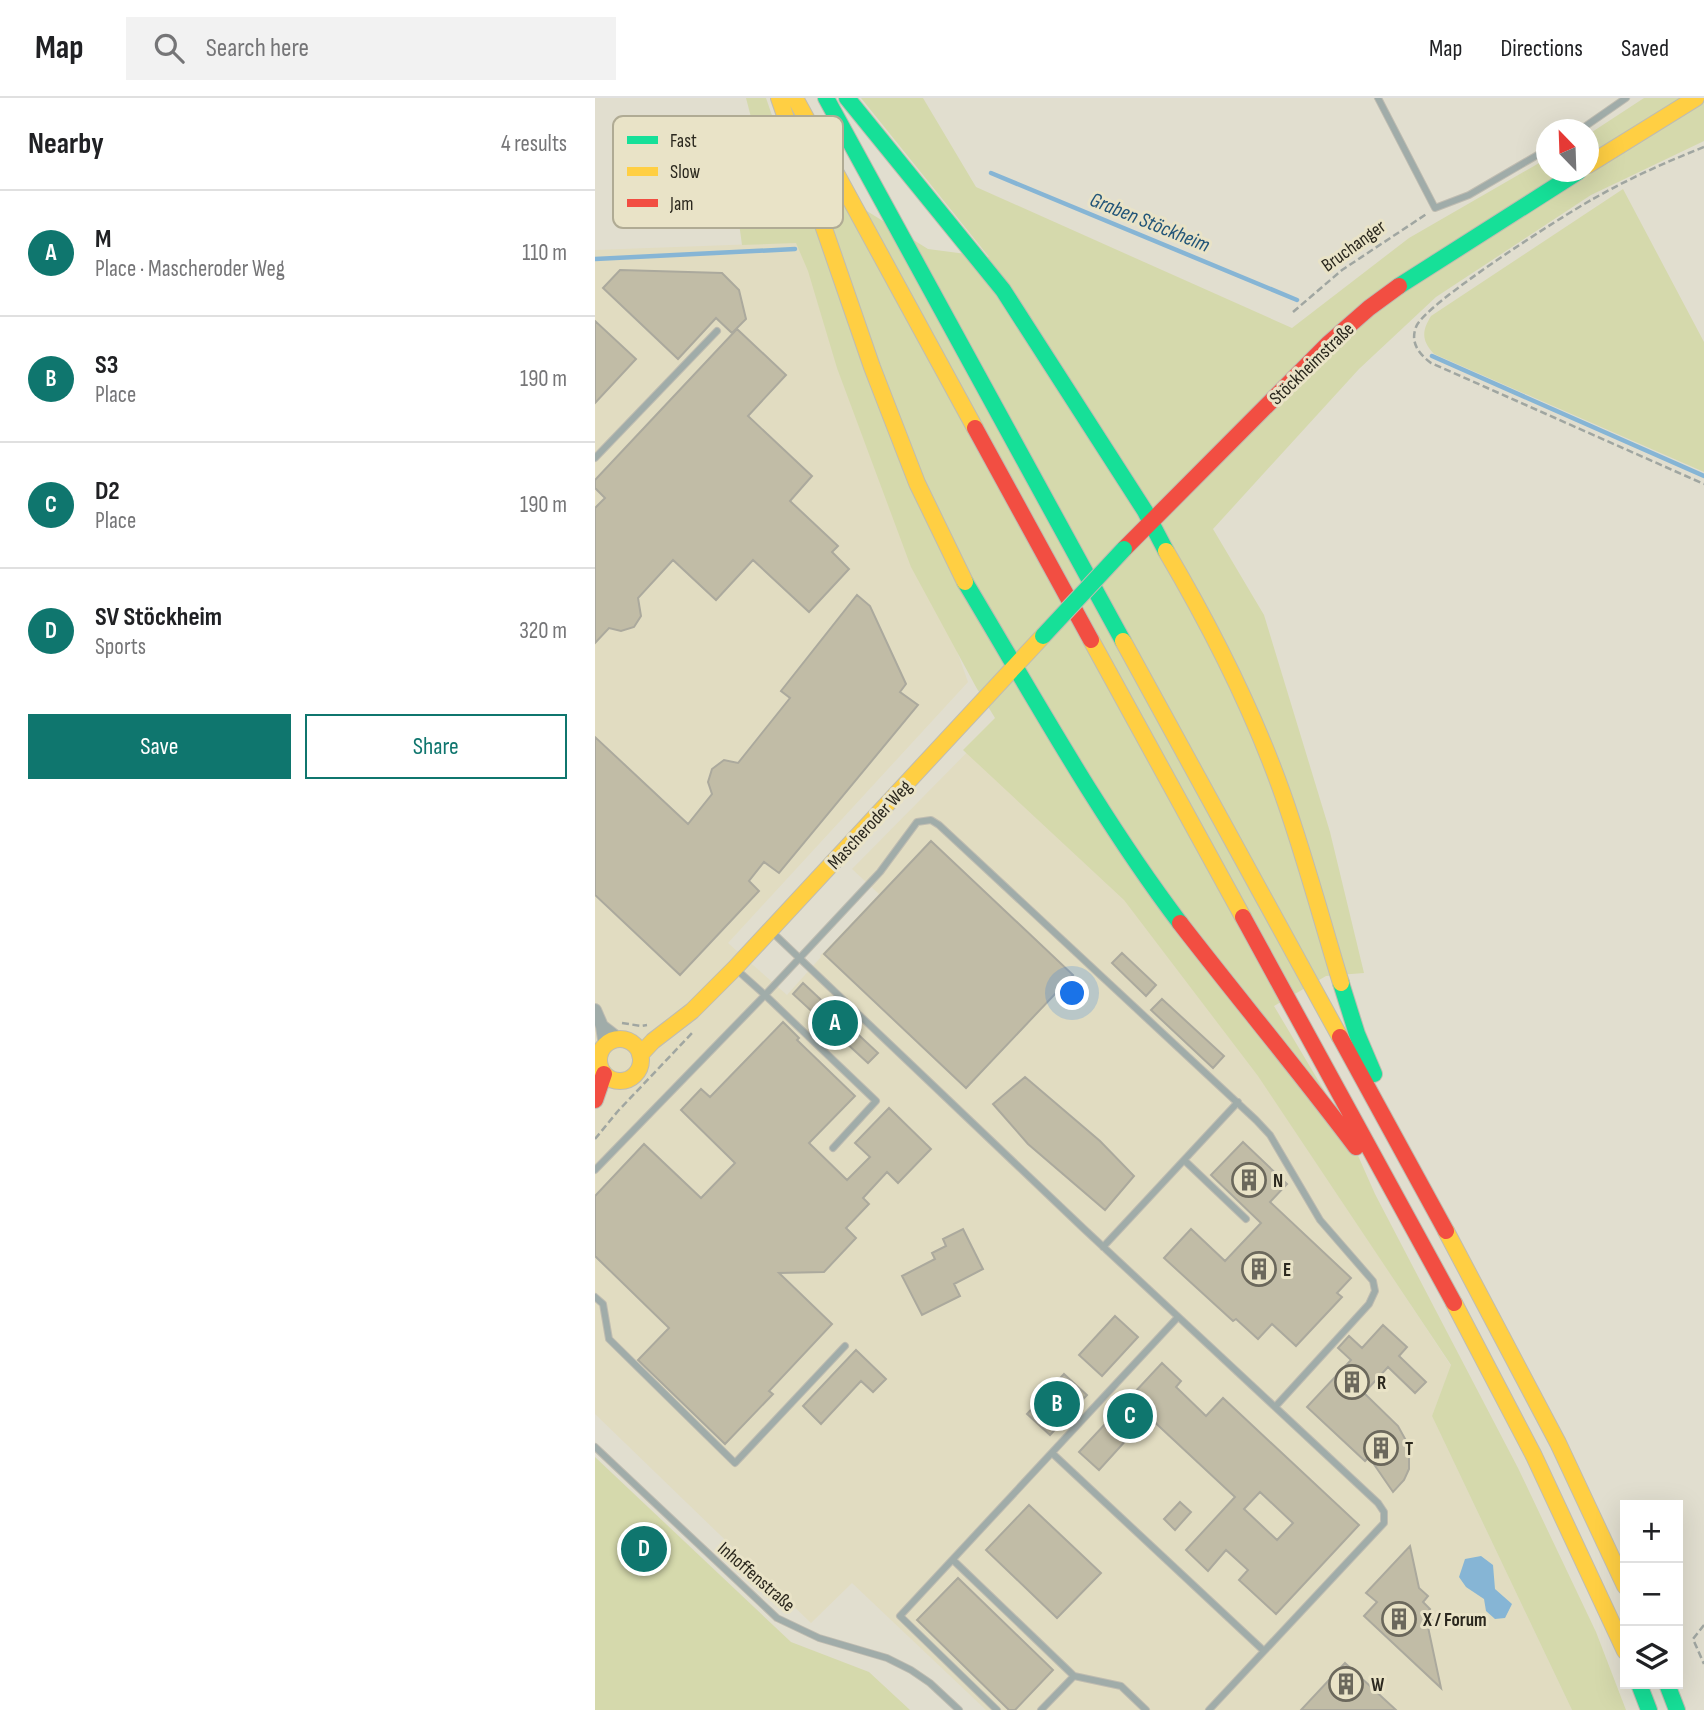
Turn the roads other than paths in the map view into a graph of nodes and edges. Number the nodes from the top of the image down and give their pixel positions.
1 (779, 98) edge
2 (795, 98) edge
3 (826, 98) edge
4 (847, 98) edge
5 (1378, 98) edge
6 (1626, 98) edge
7 (1696, 98) edge
8 (785, 116) edge
9 (805, 116) edge
10 (836, 116) edge
11 (1596, 119) edge
12 (843, 129) edge
13 (1536, 156) edge
14 (1599, 158) edge
15 (1563, 182) edge
16 (843, 186) edge
17 (824, 228) edge
18 (717, 331) dead end
19 (595, 458) edge
20 (1151, 522) junction
21 (1078, 598) joint
22 (1015, 667) junction
23 (770, 931) junction
24 (798, 959) junction
25 (735, 968) junction
26 (765, 995) junction
27 (595, 1010) edge
28 (613, 1043) junction
29 (638, 1052) junction
30 (603, 1086) edge
31 (1238, 1102) junction
32 (833, 1148) dead end
33 (1184, 1160) junction
34 (595, 1170) edge
35 (1422, 1188) junction
36 (1407, 1216) junction
37 (1246, 1219) dead end
38 (1103, 1247) junction
39 (595, 1297) edge
40 (1178, 1317) junction
41 (845, 1346) dead end
42 (1275, 1407) junction
43 (595, 1447) edge
44 (1052, 1453) junction
45 (953, 1560) junction
46 (1620, 1575) edge
47 (1620, 1640) edge
48 (1264, 1651) junction
49 (1074, 1676) junction
50 (1641, 1689) edge
51 (1669, 1689) edge
52 (959, 1710) edge
53 (997, 1710) edge
54 (1041, 1710) edge
55 (1146, 1710) edge
56 (1209, 1710) edge
57 (1649, 1710) edge
58 (1677, 1710) edge

1 - 8 main road
2 - 9 main road
3 - 10 main road
4 - 20 main road
5 - 13 lane
6 - 11 lane
7 - 14 main road
12 - 35 main road
15 - 20 main road, Stöckheimstraße
16 - 36 main road
17 - 22 main road
18 - 19 lane
20 - 21 main road, Stöckheimstraße, bridge
20 - 35 main road
21 - 22 main road, Mascheroder Weg, bridge
22 - 23 main road, Mascheroder Weg
22 - 36 main road
23 - 24 lane
23 - 25 main road, Mascheroder Weg
24 - 26 lane
24 - 31 lane
24 - 38 lane
25 - 26 lane
25 - 29 main road, Mascheroder Weg
26 - 32 lane
26 - 34 lane
27 - 28 street
28 - 29 main road
28 - 30 main road
29 - 30 main road
31 - 33 lane
31 - 42 lane
33 - 37 lane
33 - 38 lane
35 - 46 main road
36 - 47 main road
38 - 40 lane
39 - 41 lane
40 - 42 lane
40 - 44 lane
42 - 48 lane
43 - 52 lane, Inhoffenstraße
44 - 45 lane
44 - 48 lane
45 - 49 lane
45 - 53 lane
48 - 56 lane
49 - 54 lane
49 - 55 lane
50 - 57 main road
51 - 58 main road

